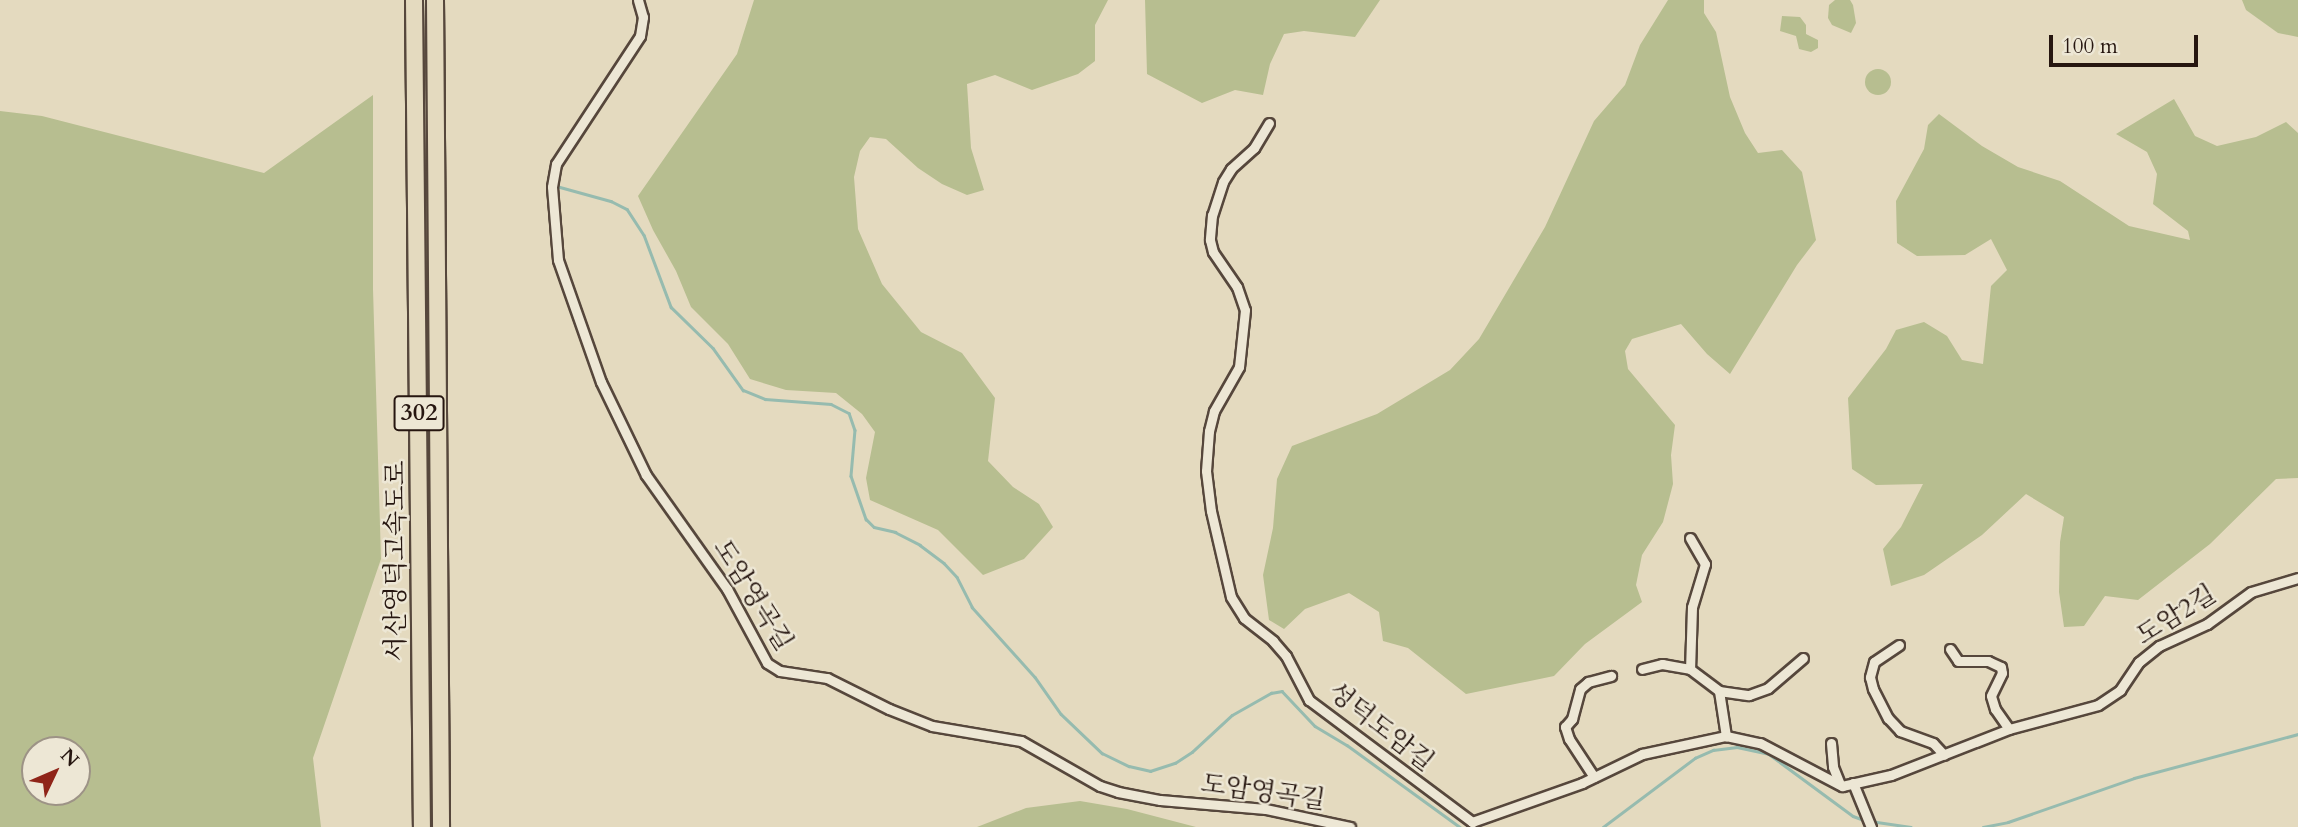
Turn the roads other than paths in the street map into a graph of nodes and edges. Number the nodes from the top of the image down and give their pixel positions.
1 (414, 0) edge
2 (436, 0) edge
3 (638, 0) edge
4 (1269, 122) dead end
5 (1690, 538) dead end
6 (2298, 578) edge
7 (1899, 645) dead end
8 (1950, 649) dead end
9 (1803, 658) dead end
10 (1690, 669) junction
11 (1642, 670) dead end
12 (1611, 676) dead end
13 (1720, 691) junction
14 (2009, 729) junction
15 (1726, 736) junction
16 (1831, 743) dead end
17 (1944, 755) junction
18 (1594, 777) junction
19 (1853, 783) junction
20 (1840, 784) junction
21 (422, 827) edge
22 (441, 827) edge
23 (1350, 827) edge
24 (1871, 827) edge

1 - 21 highway, 서산영덕고속도로 / 302
2 - 22 highway, 서산영덕고속도로 / 302
3 - 23 street, 도암영곡길
4 - 18 street, 성덕도암길
5 - 10 street
6 - 14 street, 도암2길
7 - 17 street
8 - 14 street
9 - 13 street
10 - 11 street
10 - 13 street
12 - 18 street
13 - 15 street
14 - 17 street, 도암2길
15 - 18 street
15 - 20 street
16 - 20 street
17 - 19 street, 도암2길
19 - 20 street
19 - 24 street

